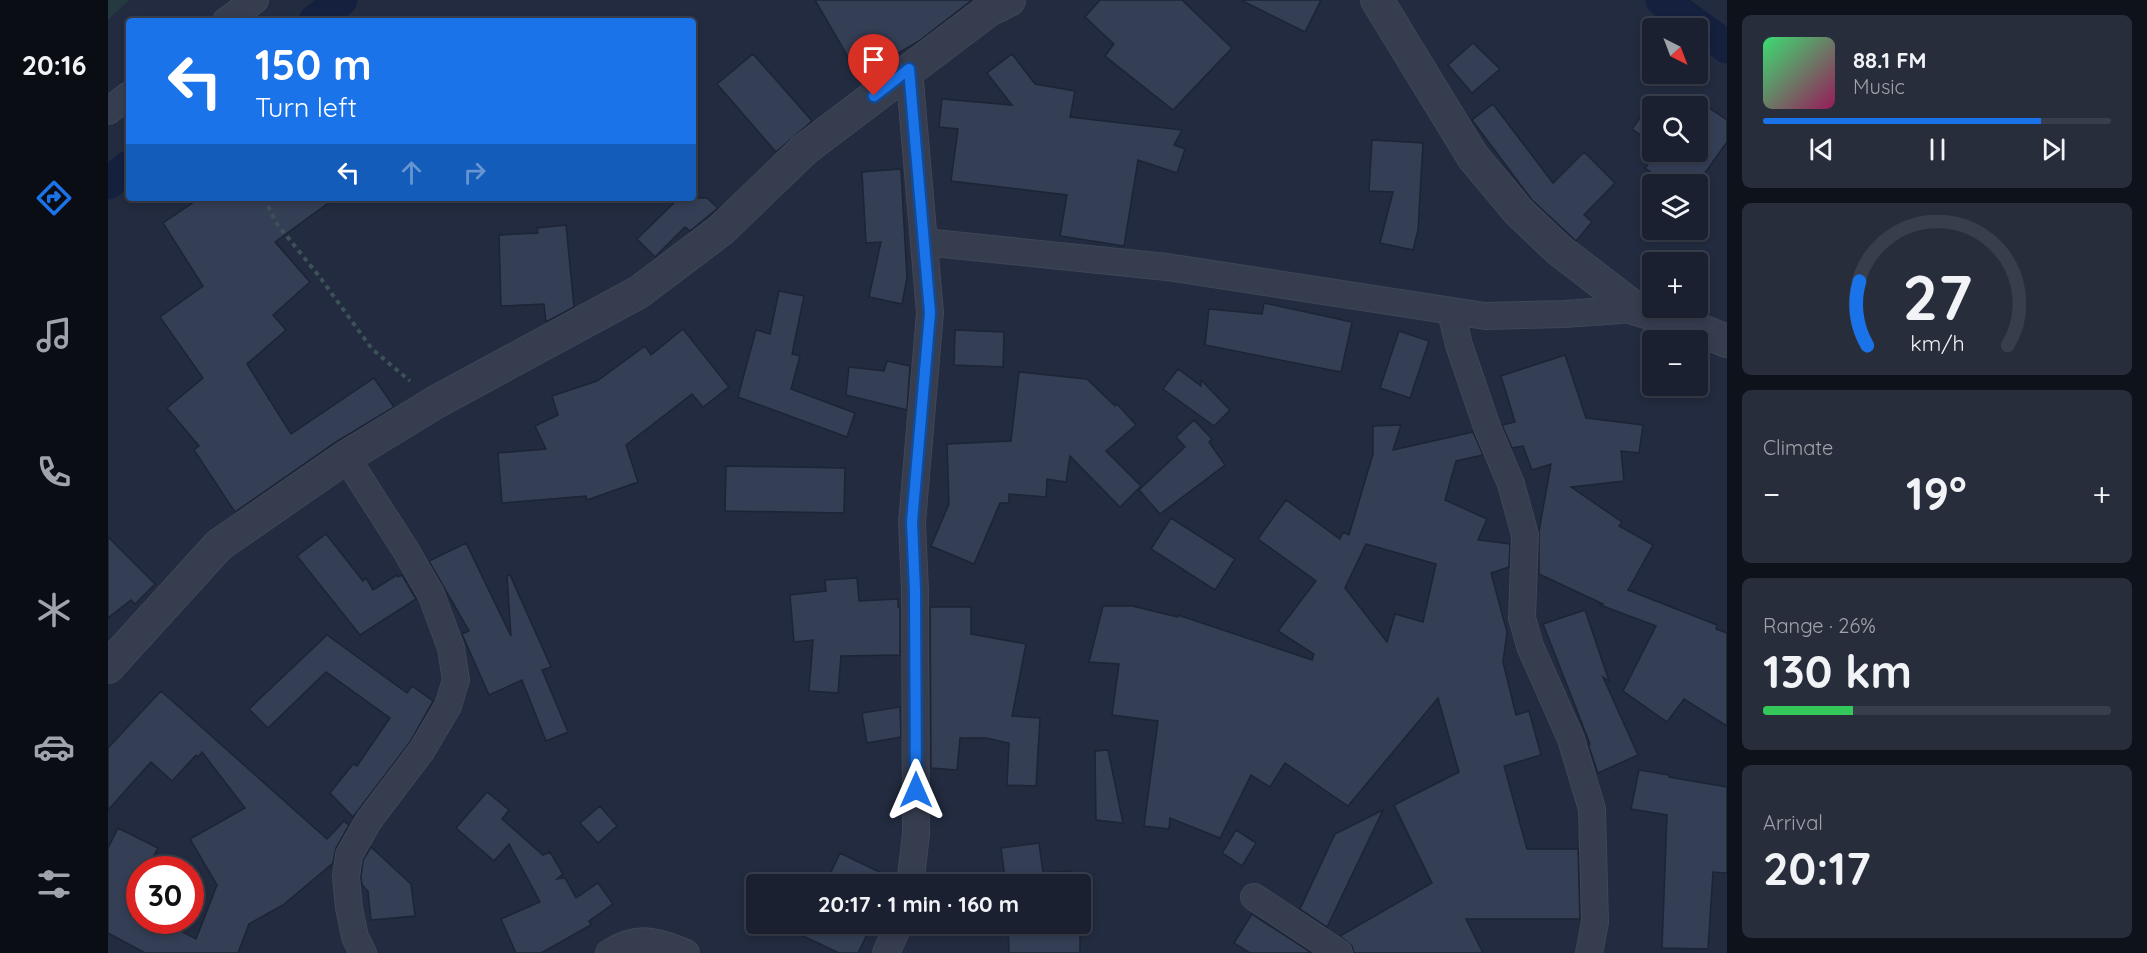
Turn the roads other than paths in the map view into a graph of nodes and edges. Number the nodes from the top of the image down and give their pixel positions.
1 (255, 0) edge
2 (1010, 0) edge
3 (1377, 0) edge
4 (230, 18) edge
5 (909, 69) junction
6 (126, 96) edge
7 (108, 111) edge
8 (924, 242) junction
9 (1636, 309) junction
10 (1451, 312) junction
11 (1727, 341) edge
12 (346, 458) junction
13 (108, 667) edge
14 (911, 874) edge
15 (1254, 897) dead end
16 (895, 934) edge
17 (363, 953) edge
18 (609, 953) edge
19 (686, 953) edge
20 (886, 953) edge
21 (1339, 953) edge
22 (1589, 953) edge

1 - 4 street
2 - 5 street
3 - 9 street
5 - 8 street
5 - 12 street
6 - 7 street
8 - 10 street
8 - 14 street
9 - 10 street
9 - 11 street
10 - 22 street
12 - 13 street
12 - 17 street
15 - 21 street
16 - 20 street
18 - 19 street

